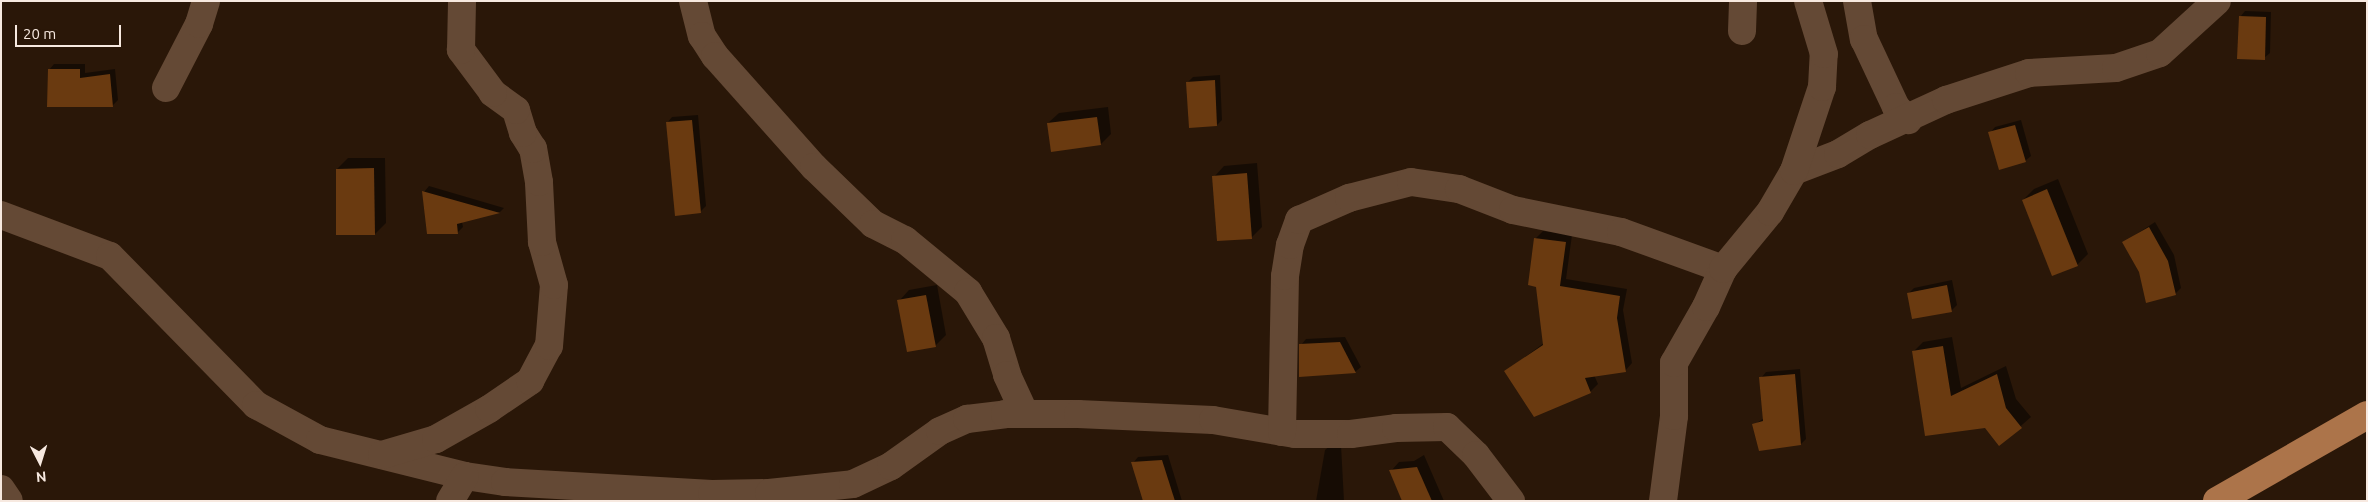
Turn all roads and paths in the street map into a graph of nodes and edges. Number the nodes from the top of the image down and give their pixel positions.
1 (206, 1) edge
2 (462, 1) edge
3 (693, 1) edge
4 (1743, 1) edge
5 (1808, 1) edge
6 (1857, 1) edge
7 (2217, 1) edge
8 (1742, 31) dead end
9 (166, 88) dead end
10 (1908, 120) junction
11 (1794, 171) junction
12 (1, 215) edge
13 (1722, 269) junction
14 (1025, 414) junction
15 (2367, 415) edge
16 (1282, 432) junction
17 (380, 455) junction
18 (465, 476) junction
19 (1, 489) edge
20 (715, 498) edge
21 (9, 501) edge
22 (450, 501) edge
23 (1511, 501) edge
24 (1663, 501) edge
25 (2217, 501) edge

1 - 9 street
2 - 17 street
3 - 14 street
4 - 8 street
5 - 11 street
6 - 10 street
7 - 10 street
10 - 11 street
11 - 13 street
12 - 17 street
13 - 16 street
13 - 24 street
14 - 16 street
14 - 20 street
15 - 25 main road
16 - 23 street
17 - 18 street
18 - 20 street
18 - 22 street
19 - 21 street

